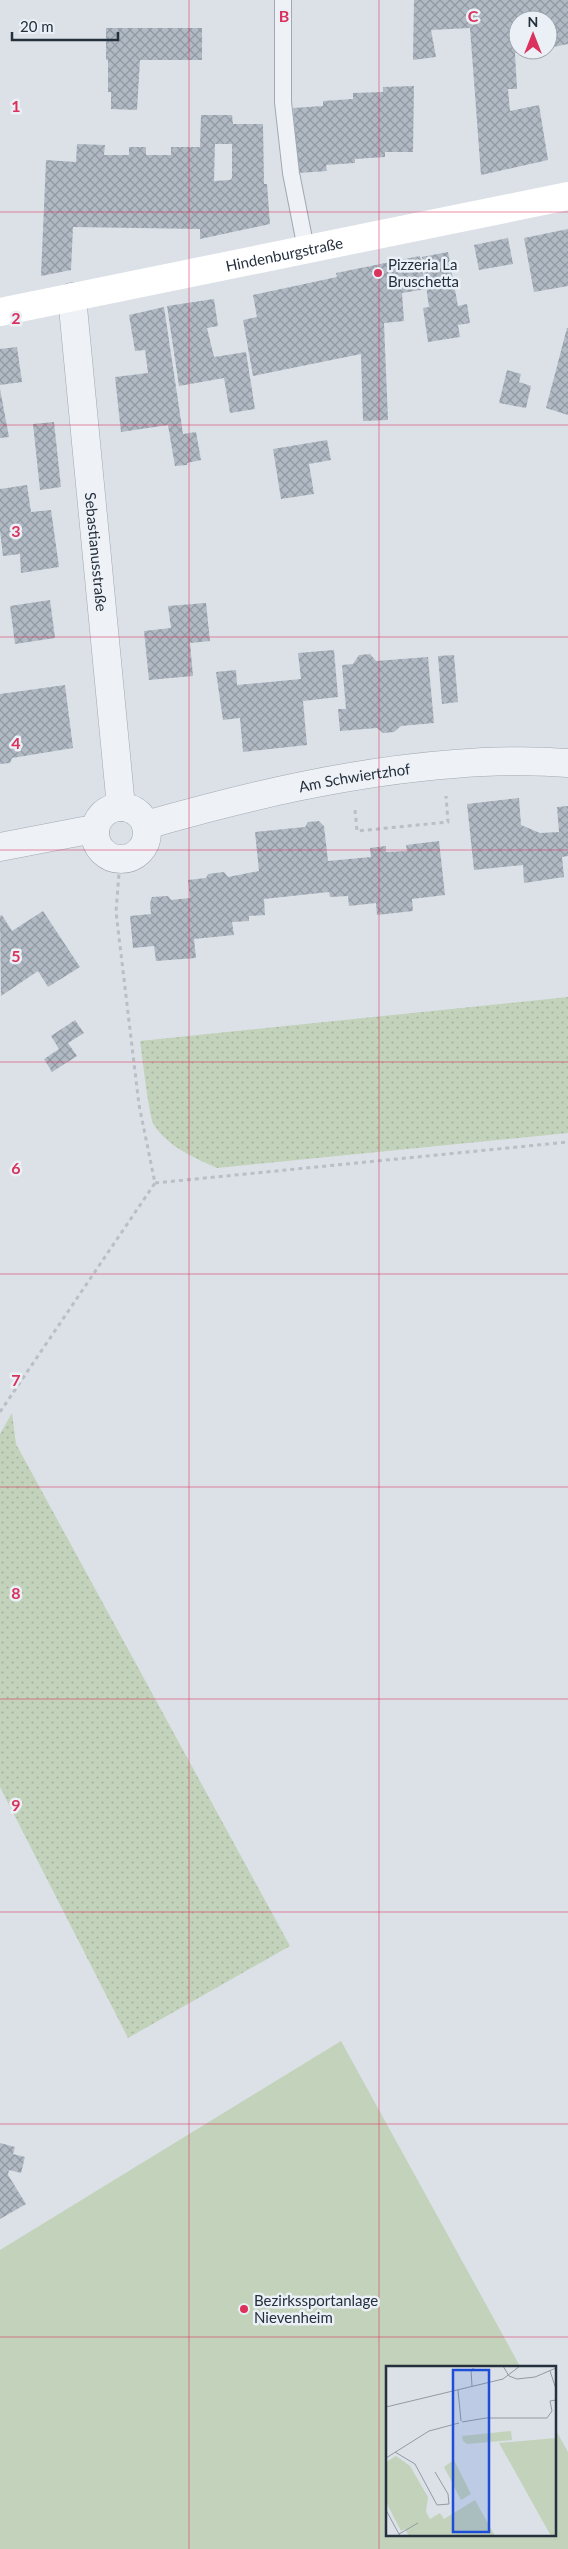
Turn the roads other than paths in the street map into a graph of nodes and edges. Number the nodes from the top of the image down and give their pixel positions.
1 (283, 0) edge
2 (568, 196) edge
3 (306, 249) junction
4 (72, 297) junction
5 (0, 312) edge
6 (568, 764) edge
7 (121, 807) junction
8 (146, 825) junction
9 (95, 832) junction
10 (0, 847) edge

1 - 3 lane
2 - 3 main road, Hindenburgstraße
3 - 4 main road, Hindenburgstraße
4 - 5 main road, Hindenburgstraße
4 - 7 street, Sebastianusstraße
6 - 8 street, Am Schwiertzhof
7 - 8 street
7 - 9 street
8 - 9 street
9 - 10 street

